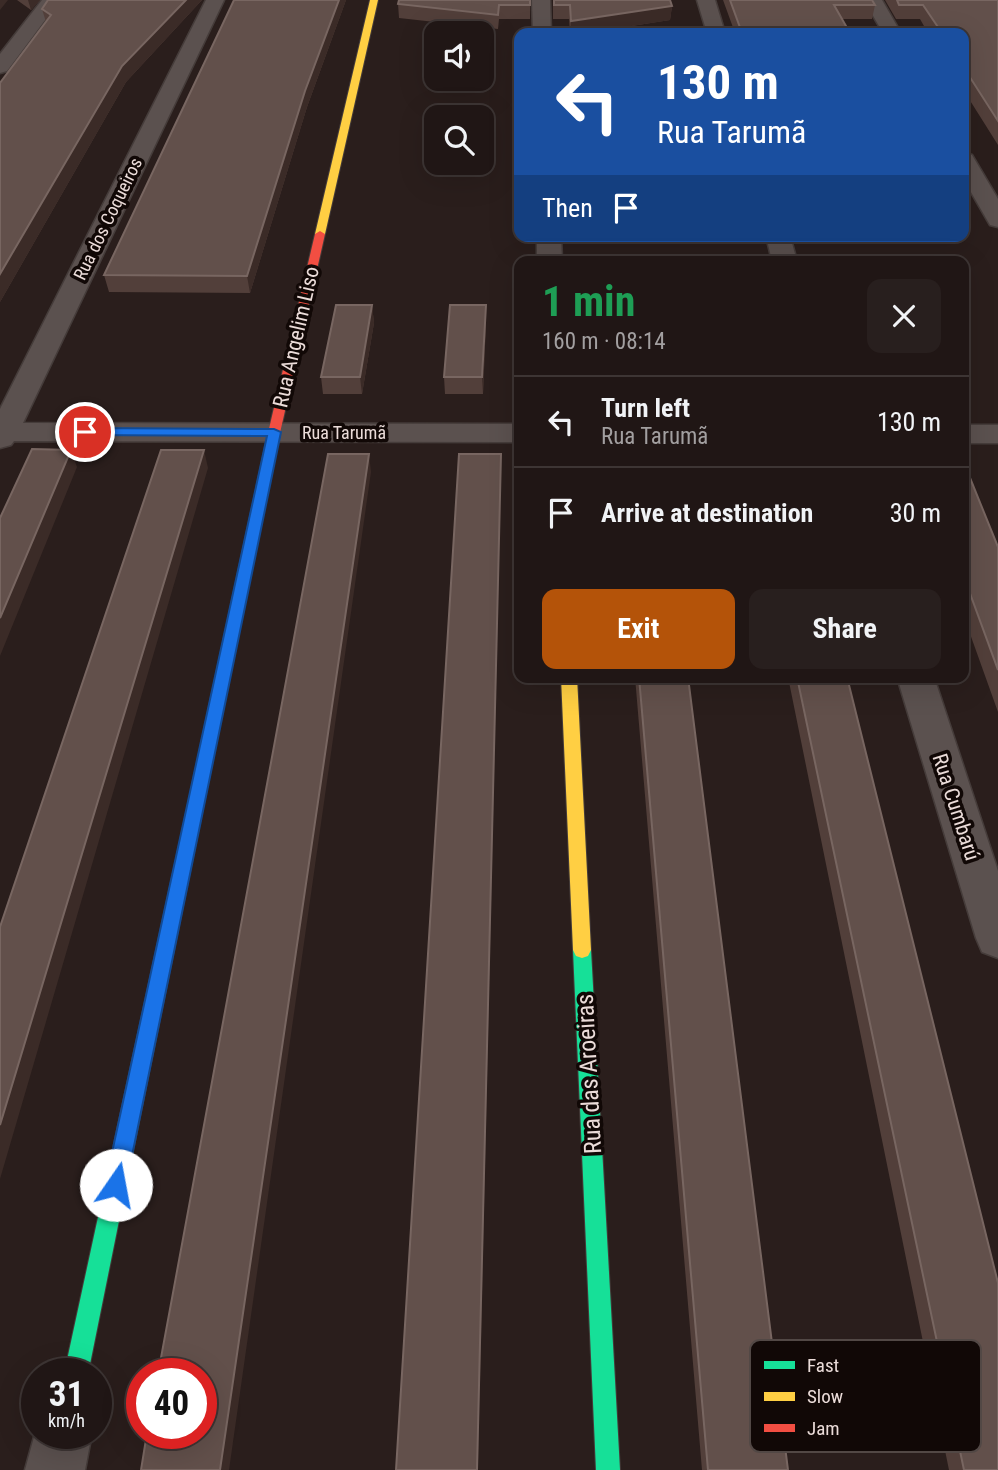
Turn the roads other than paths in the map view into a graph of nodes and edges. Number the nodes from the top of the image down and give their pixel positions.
1 (51, 0) edge
2 (215, 0) edge
3 (374, 0) edge
4 (541, 0) edge
5 (706, 0) edge
6 (873, 0) edge
7 (542, 28) edge
8 (714, 28) edge
9 (889, 28) edge
10 (0, 67) edge
11 (969, 169) edge
12 (998, 220) edge
13 (274, 432) junction
14 (514, 433) edge
15 (1, 434) edge
16 (969, 434) edge
17 (998, 434) edge
18 (569, 683) edge
19 (917, 683) edge
20 (998, 938) edge
21 (79, 1358) edge
22 (60, 1449) edge
23 (55, 1470) edge
24 (608, 1470) edge

1 - 10 street
2 - 15 street, Rua dos Coqueiros
3 - 13 street, Rua Angelim Liso
4 - 7 street
5 - 8 street
6 - 9 street
11 - 12 street
13 - 14 street, Rua Tarumã
13 - 15 street, Rua Tarumã
13 - 21 street, Rua Angelim Liso
16 - 17 street
18 - 24 street, Rua das Aroeiras
19 - 20 street, Rua Cumbarú
22 - 23 street

